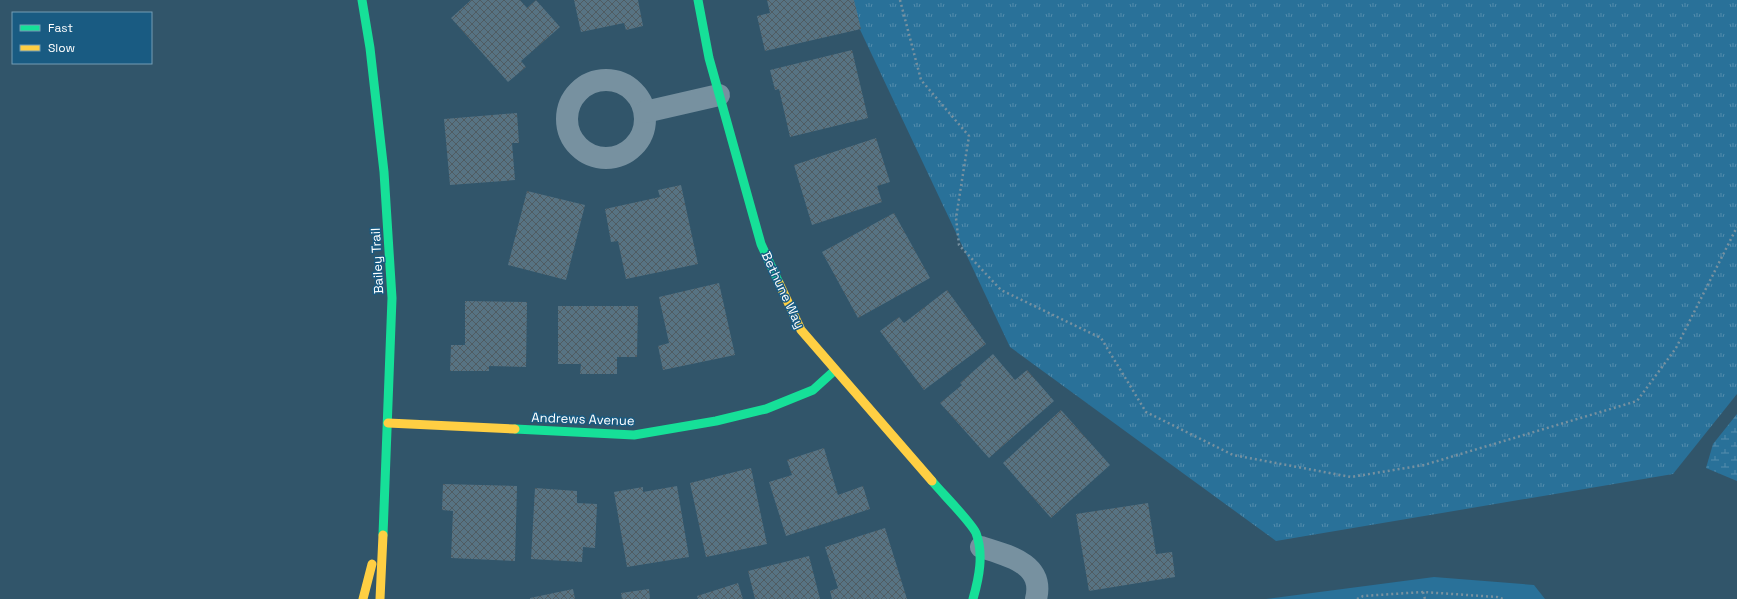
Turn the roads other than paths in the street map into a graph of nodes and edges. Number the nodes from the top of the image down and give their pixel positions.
1 (362, 0) edge
2 (698, 0) edge
3 (719, 95) junction
4 (645, 112) dead end
5 (834, 371) junction
6 (388, 423) junction
7 (382, 522) junction
8 (981, 546) junction
9 (363, 599) edge
10 (380, 599) edge
11 (973, 599) edge
12 (1036, 599) edge

1 - 6 street, Bailey Trail
2 - 3 street, Bethune Way
3 - 4 street
3 - 5 street, Bethune Way
5 - 6 street, Andrews Avenue
5 - 8 street, Bethune Way
6 - 7 street, Bailey Trail
7 - 9 street, Bailey Trail
7 - 10 street, Bailey Trail
8 - 11 street, Bethune Way
8 - 12 street

